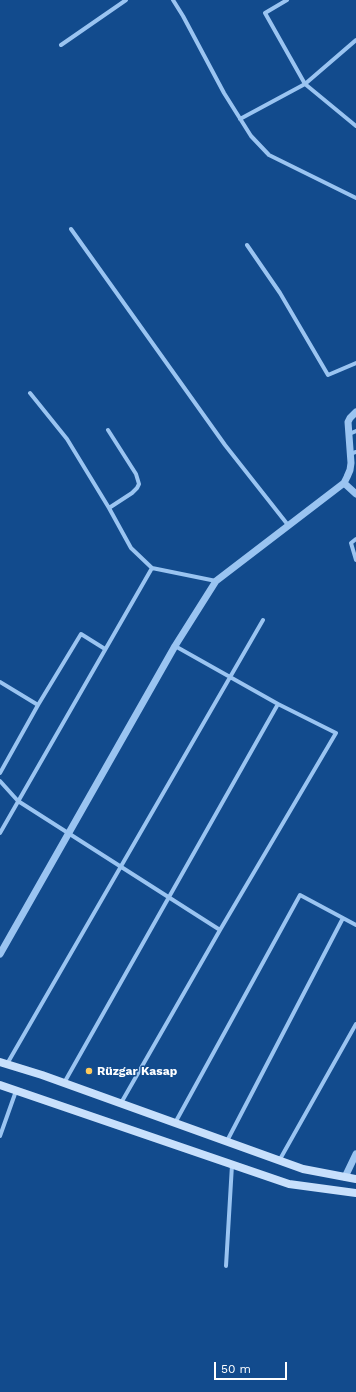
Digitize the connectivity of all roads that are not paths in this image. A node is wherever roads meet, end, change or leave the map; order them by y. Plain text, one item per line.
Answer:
1 (126, 0) edge
2 (173, 0) edge
3 (287, 0) edge
4 (356, 40) edge
5 (61, 45) dead end
6 (305, 84) junction
7 (240, 119) junction
8 (356, 126) edge
9 (356, 198) edge
10 (71, 229) dead end
11 (247, 245) dead end
12 (356, 363) edge
13 (30, 393) dead end
14 (356, 412) edge
15 (108, 430) dead end
16 (356, 431) edge
17 (348, 434) junction
18 (353, 453) edge
19 (344, 483) junction
20 (356, 494) edge
21 (109, 508) junction
22 (288, 525) junction
23 (356, 539) edge
24 (356, 560) edge
25 (152, 568) junction
26 (216, 581) junction
27 (263, 620) dead end
28 (175, 646) junction
29 (105, 649) junction
30 (230, 676) junction
31 (0, 682) edge
32 (278, 704) junction
33 (38, 705) junction
34 (0, 773) edge
35 (0, 782) edge
36 (18, 801) junction
37 (0, 833) edge
38 (69, 833) junction
39 (122, 866) junction
40 (169, 897) junction
41 (343, 918) junction
42 (356, 925) edge
43 (220, 930) junction
44 (0, 954) edge
45 (356, 1024) edge
46 (3, 1063) edge
47 (64, 1083) junction
48 (0, 1085) edge
49 (16, 1091) junction
50 (121, 1104) junction
51 (174, 1123) junction
52 (0, 1136) edge
53 (227, 1142) junction
54 (356, 1154) edge
55 (279, 1161) junction
56 (232, 1164) junction
57 (345, 1177) junction
58 (356, 1179) edge
59 (356, 1193) edge
60 (226, 1266) dead end

1 - 5 street
2 - 7 street
3 - 6 street
4 - 6 street
6 - 7 street
6 - 8 street
7 - 9 street
10 - 22 street
11 - 12 street
13 - 21 street
14 - 17 street
15 - 21 street
16 - 17 street
17 - 18 street
18 - 19 street
19 - 20 street
19 - 22 street
21 - 25 street
22 - 26 street
23 - 24 street
25 - 26 street
25 - 29 street
26 - 28 street
27 - 30 street
28 - 30 street
28 - 38 street
29 - 33 street
29 - 36 street
30 - 32 street
30 - 39 street
31 - 33 street
32 - 40 street
32 - 43 street
33 - 34 street
35 - 36 street
36 - 37 street
36 - 38 street
38 - 39 street
38 - 44 street
39 - 40 street
39 - 46 street
40 - 43 street
40 - 47 street
41 - 42 street
41 - 51 street
41 - 53 street
43 - 50 street
45 - 55 street
46 - 47 main road
47 - 50 main road
48 - 49 main road
49 - 52 street
49 - 56 main road
50 - 51 main road
51 - 53 main road
53 - 55 main road
54 - 57 street
55 - 57 main road
56 - 59 main road
56 - 60 street
57 - 58 main road

